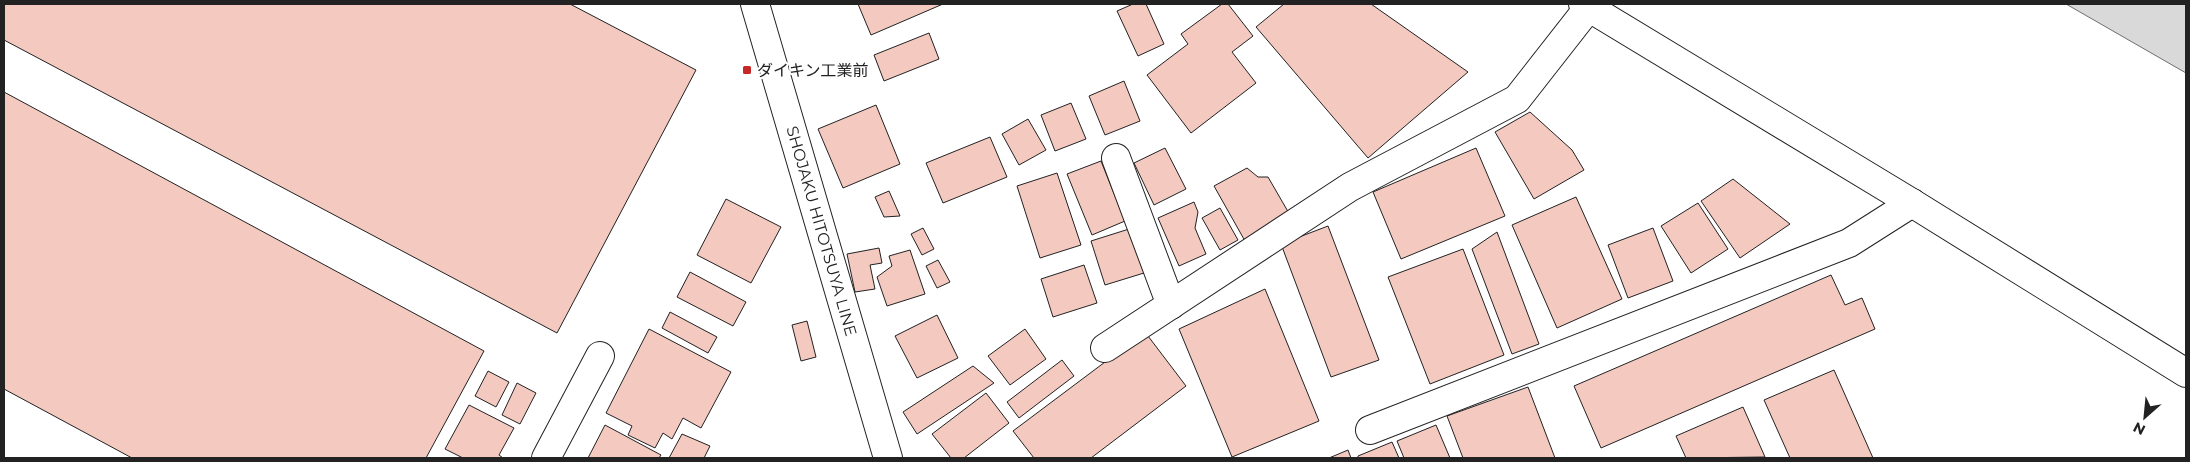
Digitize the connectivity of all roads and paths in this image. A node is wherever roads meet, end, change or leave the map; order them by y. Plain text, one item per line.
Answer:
1 (756, 4) edge
2 (1586, 6) edge
3 (1116, 158) dead end
4 (1912, 203) junction
5 (1170, 305) junction
6 (1104, 348) dead end
7 (600, 356) dead end
8 (2186, 373) edge
9 (1370, 430) dead end
10 (546, 458) edge
11 (888, 458) edge

1 - 11 street, SHOJAKU HITOTSUYA LINE
2 - 4 street
2 - 5 street
3 - 5 street
4 - 8 street
4 - 9 street
5 - 6 street
7 - 10 street

